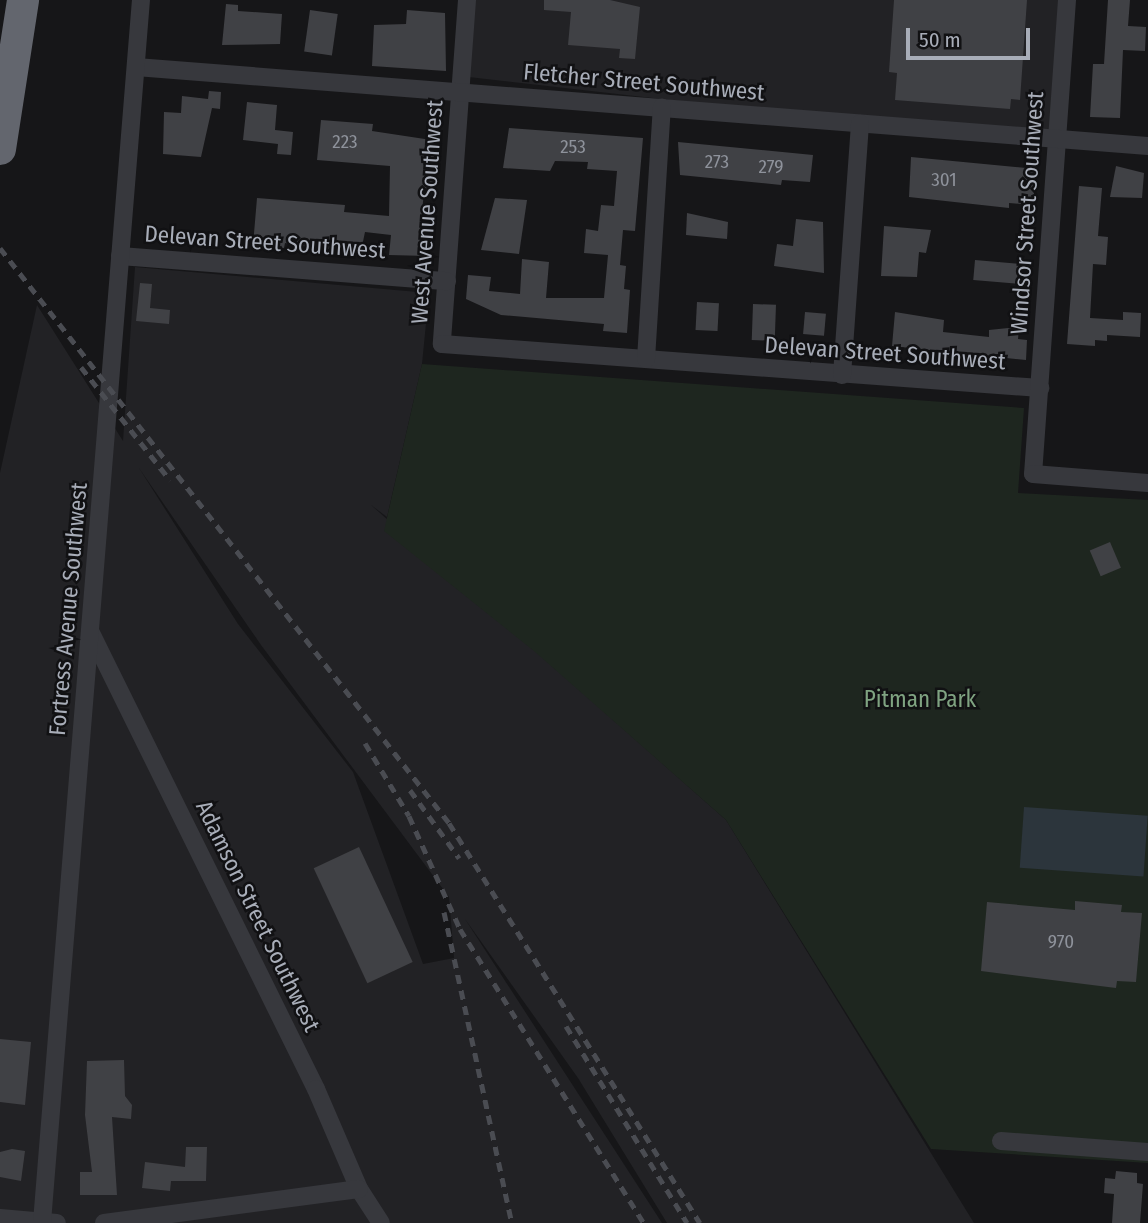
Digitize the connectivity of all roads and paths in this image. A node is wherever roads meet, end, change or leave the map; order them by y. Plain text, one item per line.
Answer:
1 (23, 0) edge
2 (141, 0) edge
3 (467, 0) edge
4 (1067, 0) edge
5 (136, 67) junction
6 (461, 92) junction
7 (662, 108) junction
8 (860, 124) junction
9 (1057, 139) junction
10 (1148, 146) edge
11 (0, 149) edge
12 (120, 256) junction
13 (447, 281) junction
14 (526, 350) joint
15 (646, 359) junction
16 (842, 374) junction
17 (1040, 388) junction
18 (1148, 483) edge
19 (90, 631) junction
20 (1001, 1141) dead end
21 (1148, 1152) edge
22 (359, 1189) junction
23 (0, 1218) edge
24 (50, 1222) edge
25 (104, 1223) edge
26 (381, 1223) edge

1 - 11 highway
2 - 5 street, Fortress Avenue Southwest
3 - 6 street, West Avenue Southwest
4 - 9 street, Windsor Street Southwest
5 - 6 street, Fletcher Street Southwest
5 - 12 street, Fortress Avenue Southwest
6 - 7 street, Fletcher Street Southwest
6 - 13 street, West Avenue Southwest
7 - 8 street, Fletcher Street Southwest
7 - 15 street
8 - 9 street, Fletcher Street Southwest
8 - 16 street
9 - 10 street, Fletcher Street Southwest
9 - 17 street, Windsor Street Southwest
12 - 13 street, Delevan Street Southwest
12 - 19 street, Fortress Avenue Southwest
13 - 14 street, West Avenue Southwest
14 - 15 street, Delevan Street Southwest
15 - 16 street, Delevan Street Southwest
16 - 17 street, Delevan Street Southwest
17 - 18 street
19 - 22 street, Adamson Street Southwest
19 - 24 street, Fortress Avenue Southwest
20 - 21 street
22 - 25 street
22 - 26 street, Adamson Street Southwest
23 - 24 street

